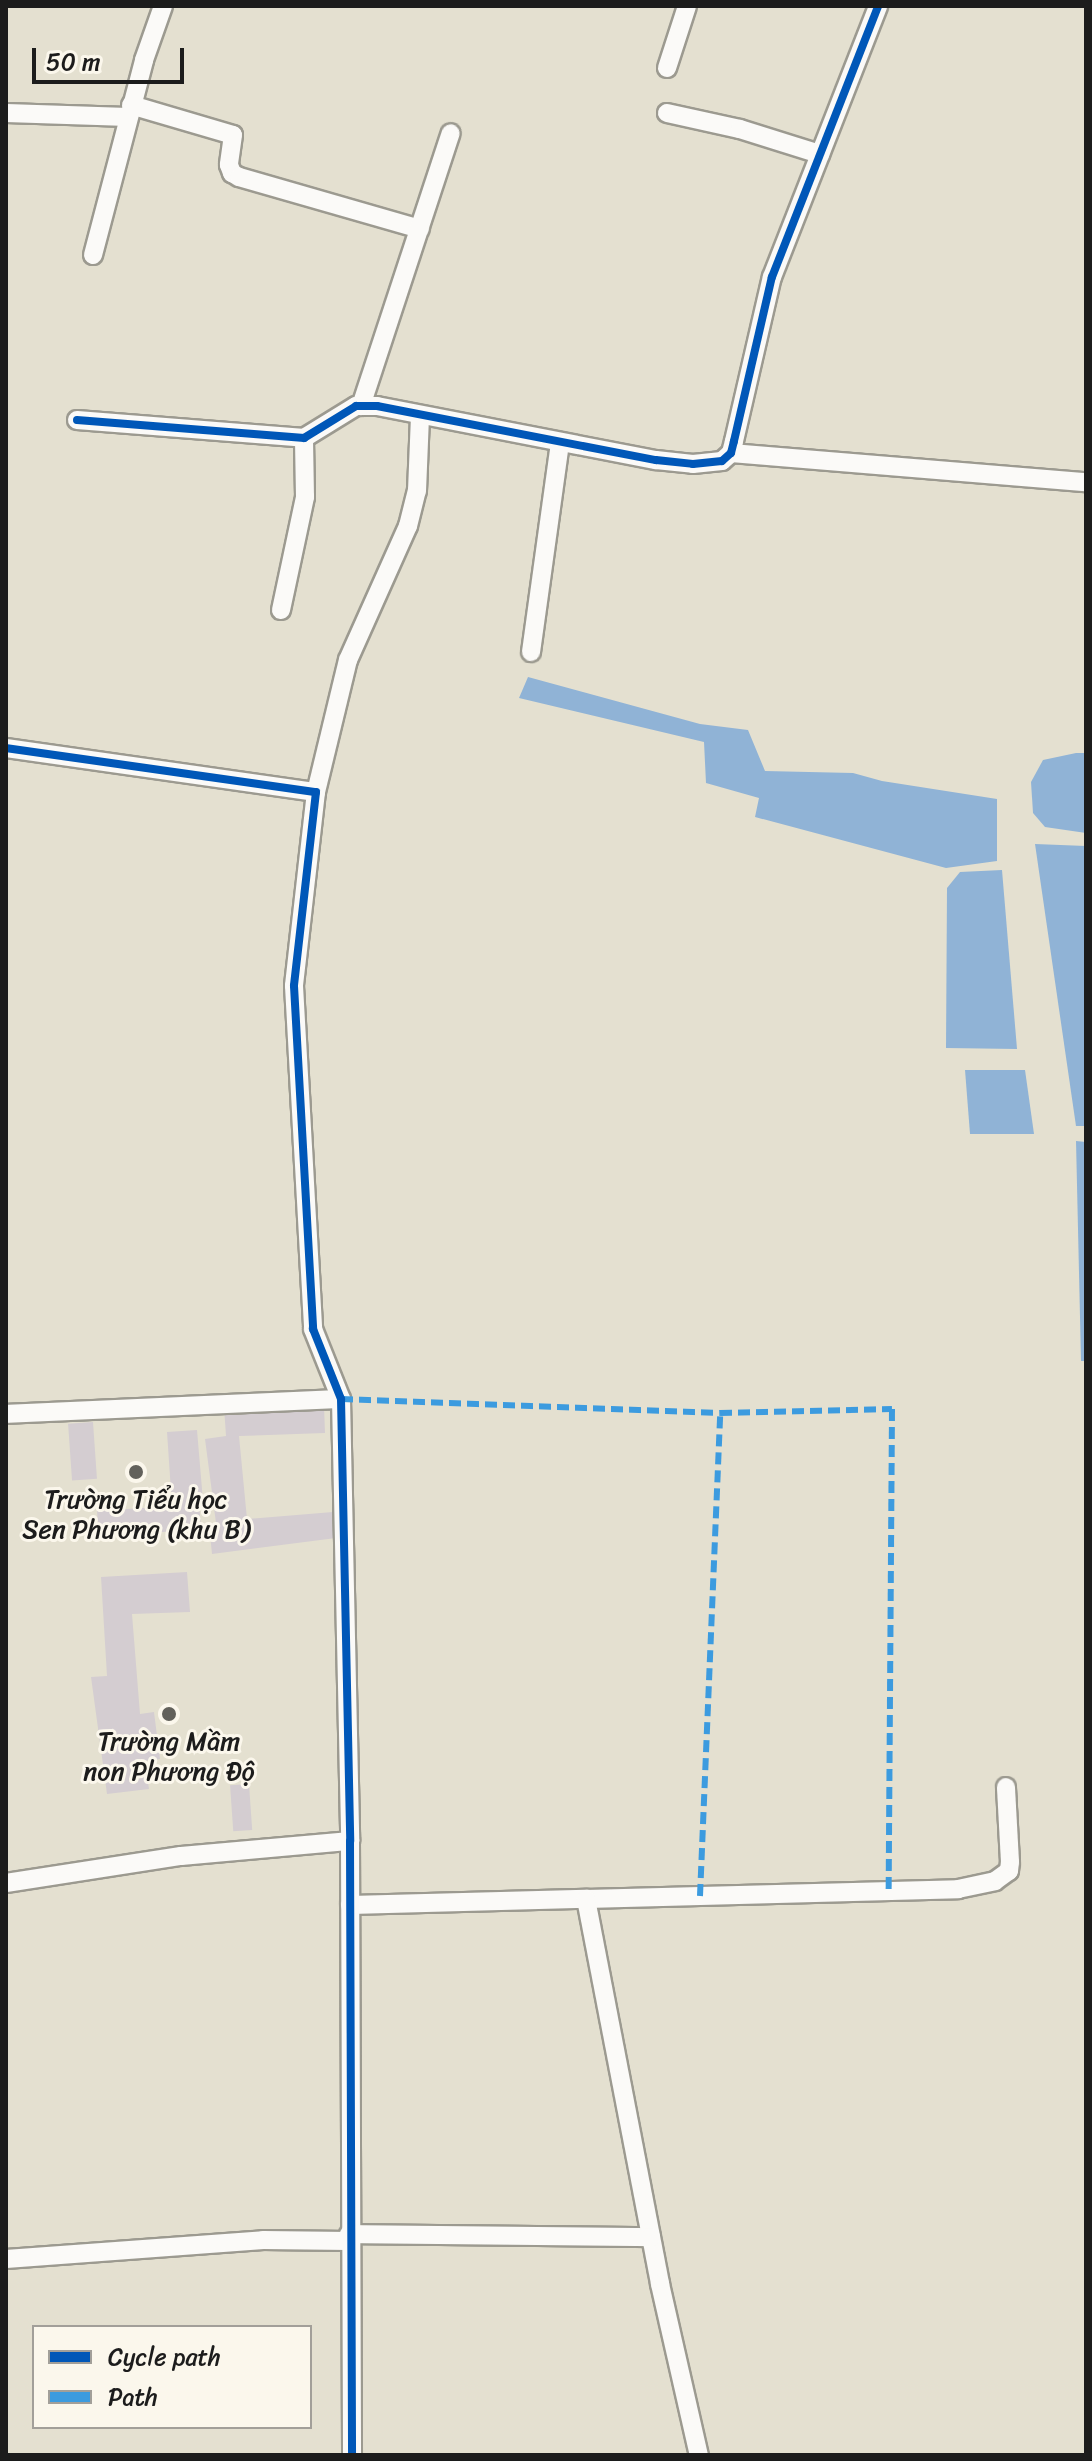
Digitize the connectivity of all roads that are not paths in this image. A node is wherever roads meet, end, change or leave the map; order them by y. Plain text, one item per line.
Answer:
1 (163, 6) edge
2 (687, 6) edge
3 (872, 8) edge
4 (667, 68) dead end
5 (130, 111) junction
6 (6, 113) edge
7 (667, 113) dead end
8 (451, 133) dead end
9 (820, 154) junction
10 (420, 229) junction
11 (93, 255) dead end
12 (361, 406) junction
13 (420, 415) junction
14 (77, 420) dead end
15 (304, 438) junction
16 (560, 443) junction
17 (731, 453) junction
18 (1086, 482) edge
19 (281, 610) dead end
20 (531, 652) dead end
21 (6, 748) edge
22 (316, 792) junction
23 (341, 1399) junction
24 (6, 1414) edge
25 (1006, 1787) dead end
26 (350, 1841) junction
27 (6, 1883) edge
28 (586, 1899) junction
29 (350, 1905) junction
30 (651, 2237) junction
31 (349, 2238) junction
32 (6, 2259) edge
33 (352, 2455) edge
34 (699, 2455) edge

1 - 5 street
2 - 4 street
3 - 9 street
5 - 6 street
5 - 10 street
5 - 11 street
7 - 9 street
8 - 10 street
9 - 17 street
10 - 12 street
12 - 13 street
12 - 15 street
13 - 16 street
13 - 22 street
14 - 15 street
15 - 19 street
16 - 17 street
16 - 20 street
17 - 18 street
21 - 22 street
22 - 23 street
23 - 24 street
23 - 26 street
25 - 28 street
26 - 27 street
26 - 29 street
28 - 29 street
28 - 30 street
29 - 31 street
30 - 31 street
30 - 34 street
31 - 32 street
31 - 33 street

